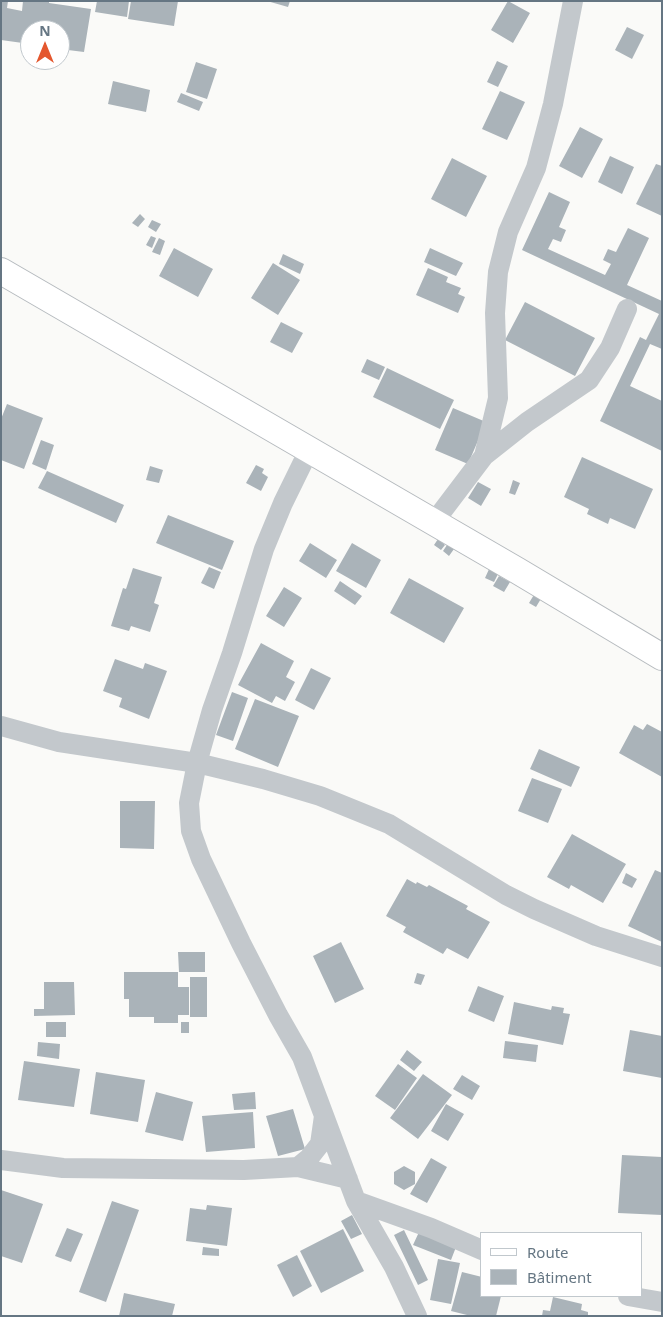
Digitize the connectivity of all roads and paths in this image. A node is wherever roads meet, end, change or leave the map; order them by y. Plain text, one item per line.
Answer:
1 (573, 1) edge
2 (1, 271) edge
3 (627, 309) dead end
4 (309, 450) junction
5 (484, 456) junction
6 (434, 522) junction
7 (662, 657) edge
8 (1, 726) edge
9 (197, 763) junction
10 (662, 957) edge
11 (324, 1113) junction
12 (1, 1160) edge
13 (298, 1167) junction
14 (348, 1179) junction
15 (356, 1201) junction
16 (480, 1249) edge
17 (634, 1297) edge
18 (662, 1302) edge
19 (416, 1316) edge

1 - 5 street
2 - 4 main road
3 - 5 street
4 - 6 main road
4 - 9 street
5 - 6 street
6 - 7 main road
8 - 9 street
9 - 10 street
9 - 11 street
11 - 13 street
11 - 14 street
12 - 13 street
13 - 14 street
14 - 15 street
15 - 16 street
15 - 19 street
17 - 18 street

